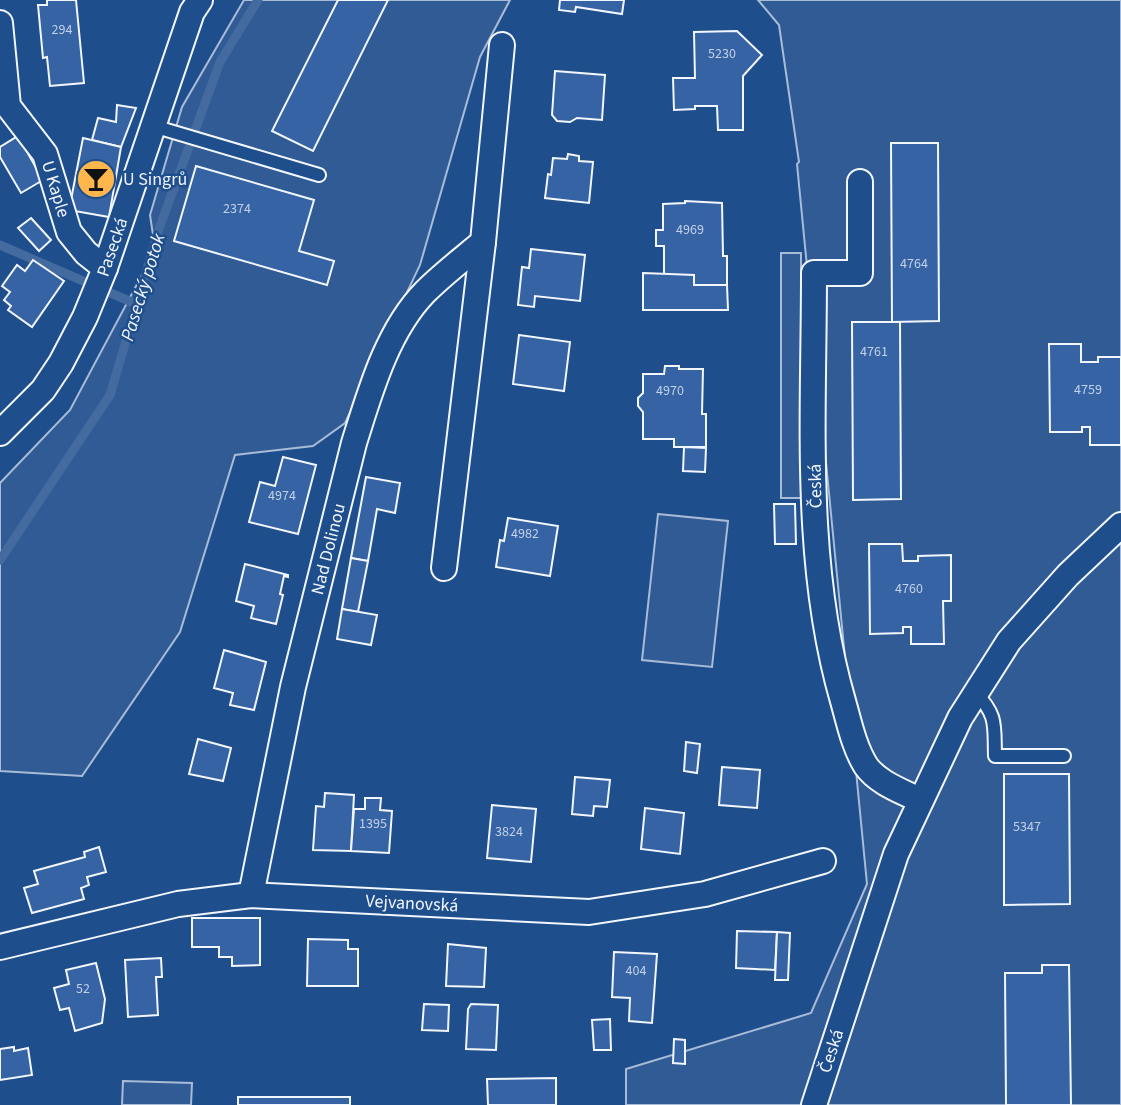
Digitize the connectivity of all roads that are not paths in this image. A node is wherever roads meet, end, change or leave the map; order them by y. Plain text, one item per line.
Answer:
1 (200, 0) edge
2 (0, 23) edge
3 (502, 45) dead end
4 (153, 126) junction
5 (319, 175) dead end
6 (860, 182) dead end
7 (483, 242) junction
8 (105, 268) junction
9 (0, 433) edge
10 (1121, 525) edge
11 (444, 568) dead end
12 (975, 691) junction
13 (1065, 756) dead end
14 (919, 800) junction
15 (823, 861) dead end
16 (251, 895) junction
17 (0, 947) edge
18 (814, 1105) edge

1 - 4 street, Pasecká
2 - 8 street, U Kaple
3 - 7 street
4 - 5 lane
4 - 8 street, Pasecká
6 - 14 street, Česká
7 - 11 street
7 - 16 street, Nad Dolinou
8 - 9 street, Pasecká
10 - 12 street, Česká
12 - 13 lane
12 - 14 street, Česká
14 - 18 street, Česká
15 - 16 street, Vejvanovská
16 - 17 street, Vejvanovská

